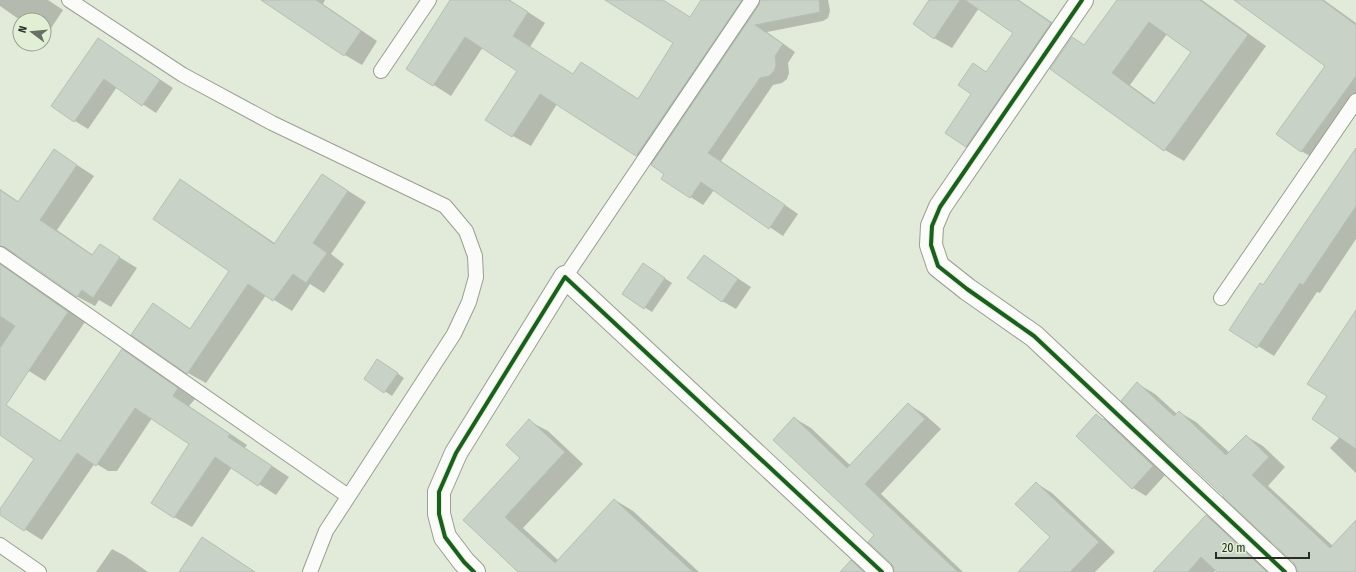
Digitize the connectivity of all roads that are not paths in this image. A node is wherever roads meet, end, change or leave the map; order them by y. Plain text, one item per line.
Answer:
1 (68, 0) edge
2 (429, 0) edge
3 (752, 0) edge
4 (1082, 0) edge
5 (381, 71) dead end
6 (1356, 101) edge
7 (0, 254) edge
8 (565, 277) junction
9 (1221, 298) dead end
10 (348, 496) junction
11 (0, 545) edge
12 (39, 572) edge
13 (310, 572) edge
14 (474, 572) edge
15 (882, 572) edge
16 (1285, 572) edge

1 - 10 lane
2 - 5 lane
3 - 8 lane
4 - 16 street
6 - 9 lane
7 - 10 lane
8 - 14 street
8 - 15 street
10 - 13 lane
11 - 12 lane

